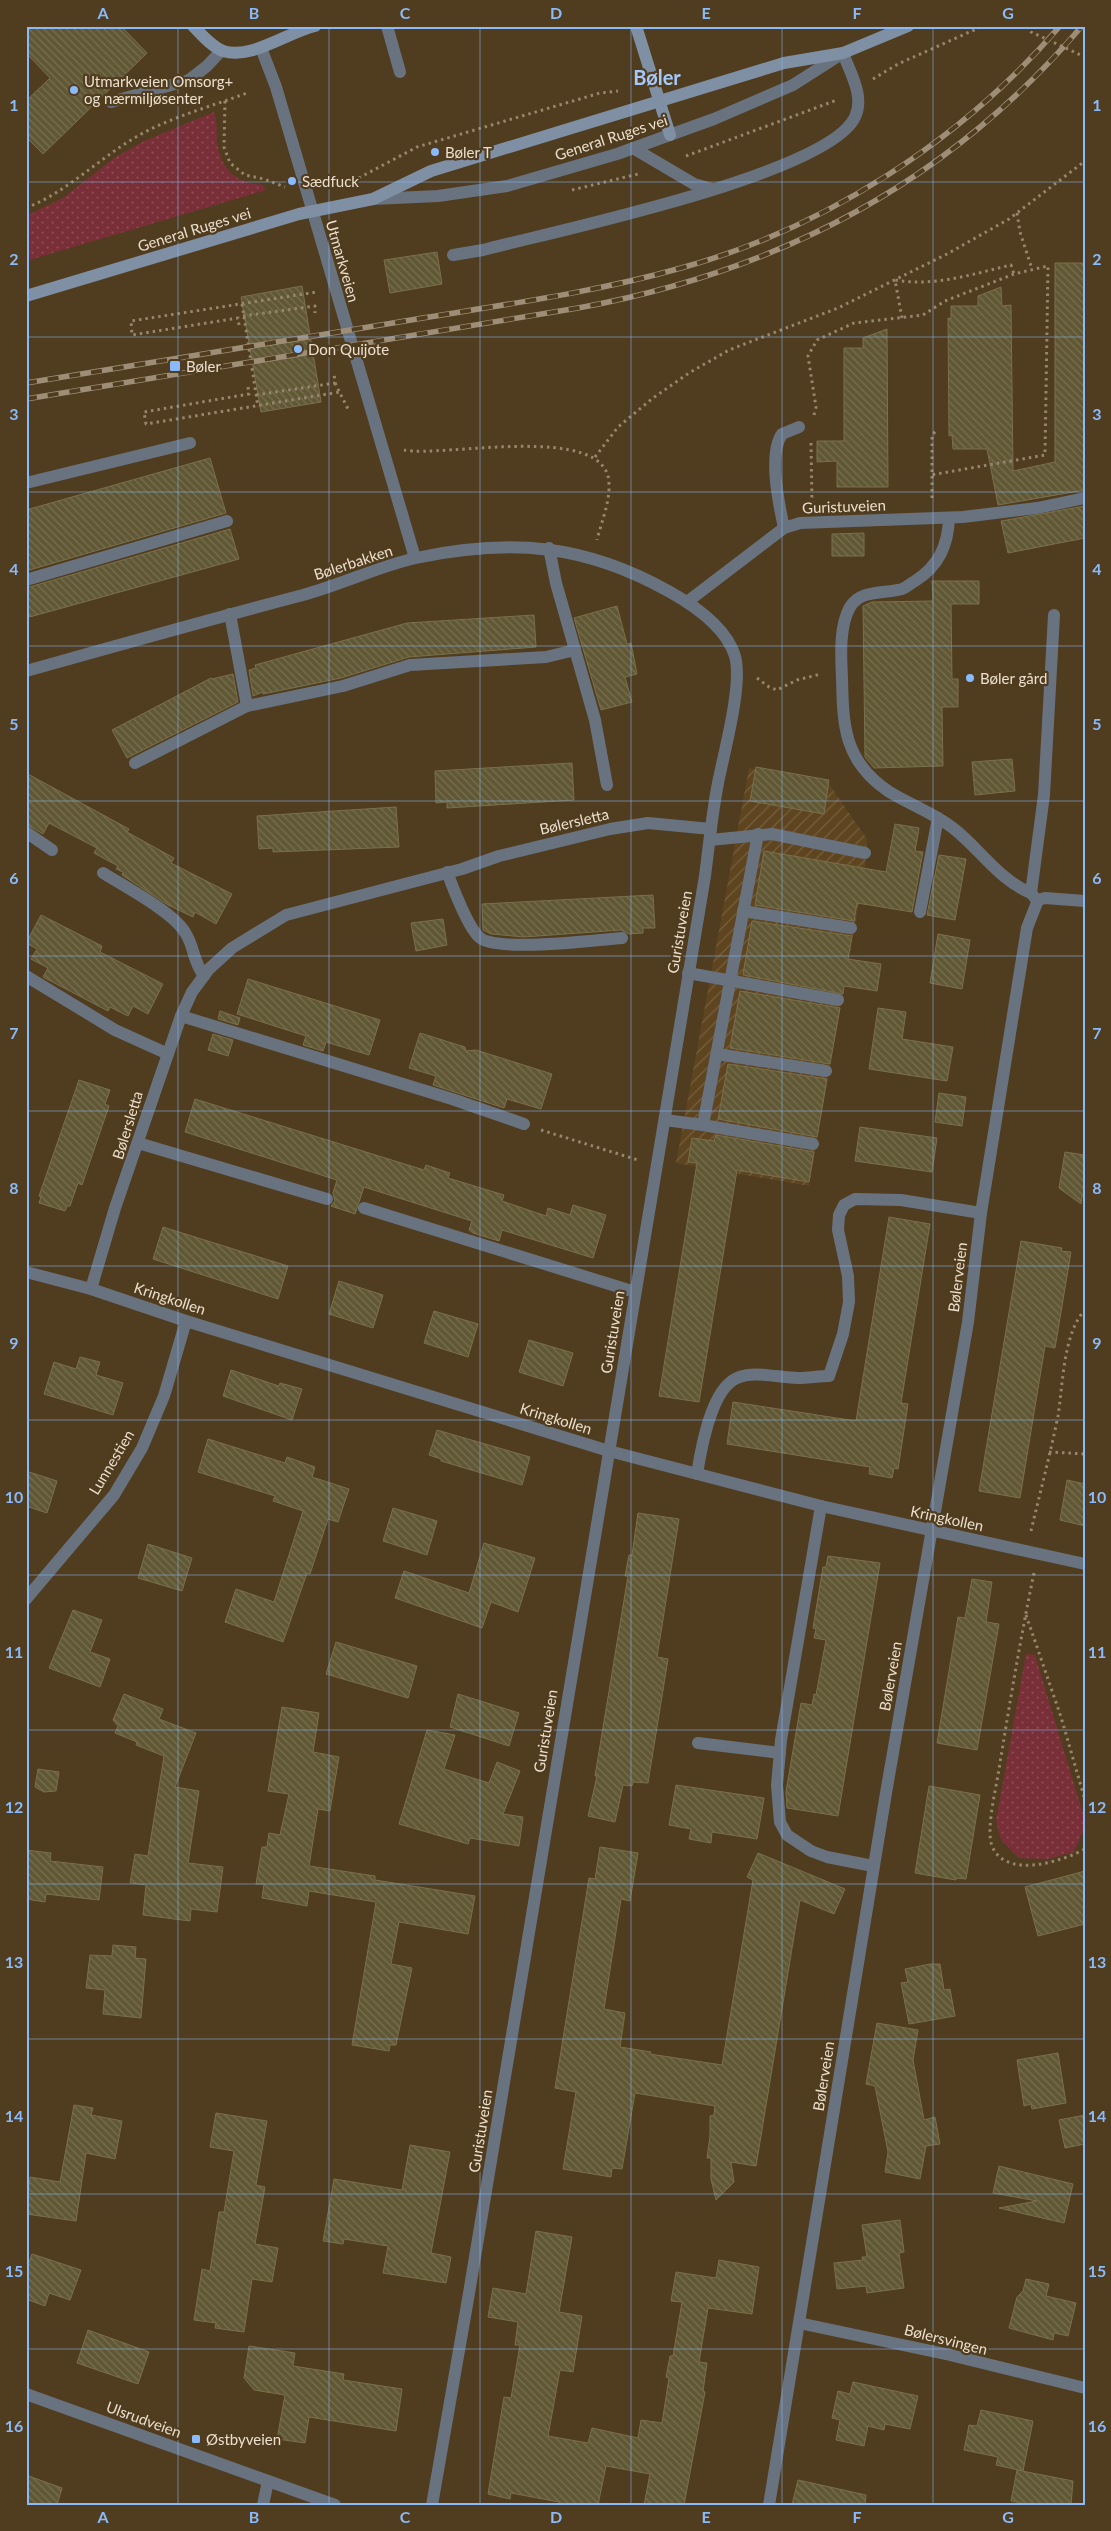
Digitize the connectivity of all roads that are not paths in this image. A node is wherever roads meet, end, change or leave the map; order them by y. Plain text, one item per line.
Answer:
1 (193, 26) edge
2 (315, 26) edge
3 (387, 26) edge
4 (636, 26) edge
5 (908, 26) edge
6 (261, 48) junction
7 (221, 50) junction
8 (843, 52) junction
9 (400, 72) dead end
10 (111, 102) dead end
11 (659, 102) junction
12 (670, 135) junction
13 (633, 148) junction
14 (712, 189) junction
15 (373, 199) junction
16 (453, 255) dead end
17 (26, 296) edge
18 (799, 427) dead end
19 (190, 443) dead end
20 (26, 483) edge
21 (1085, 498) edge
22 (950, 518) junction
23 (228, 521) dead end
24 (784, 528) junction
25 (550, 548) junction
26 (415, 558) junction
27 (26, 580) edge
28 (687, 602) junction
29 (230, 614) junction
30 (1054, 615) dead end
31 (575, 650) junction
32 (26, 671) edge
33 (247, 706) junction
34 (135, 763) dead end
35 (607, 785) dead end
36 (938, 818) junction
37 (26, 832) edge
38 (711, 834) junction
39 (758, 834) junction
40 (52, 850) dead end
41 (865, 853) dead end
42 (447, 872) junction
43 (103, 873) dead end
44 (1035, 897) junction
45 (1085, 901) edge
46 (743, 911) junction
47 (920, 912) dead end
48 (851, 928) dead end
49 (622, 938) dead end
50 (688, 973) junction
51 (26, 976) edge
52 (204, 976) junction
53 (731, 981) junction
54 (838, 1000) dead end
55 (181, 1016) junction
56 (168, 1054) junction
57 (717, 1054) junction
58 (826, 1071) dead end
59 (664, 1120) junction
60 (524, 1124) road end
61 (703, 1125) junction
62 (138, 1143) junction
63 (813, 1144) dead end
64 (327, 1199) dead end
65 (364, 1208) dead end
66 (982, 1213) junction
67 (26, 1272) edge
68 (91, 1289) junction
69 (635, 1292) junction
70 (186, 1321) junction
71 (609, 1451) junction
72 (697, 1474) junction
73 (821, 1506) junction
74 (930, 1532) junction
75 (1085, 1564) edge
76 (26, 1599) edge
77 (698, 1743) dead end
78 (780, 1753) junction
79 (873, 1866) junction
80 (799, 2323) junction
81 (1085, 2388) edge
82 (26, 2394) edge
83 (268, 2481) junction
84 (264, 2505) edge
85 (335, 2505) edge
86 (432, 2505) edge
87 (769, 2505) edge

1 - 7 main road
2 - 6 main road
3 - 9 street
4 - 11 main road
5 - 8 main road, General Ruges vei
6 - 7 main road
6 - 26 street, Utmarkveien
7 - 10 street
8 - 11 main road, General Ruges vei
8 - 12 street, General Ruges vei
8 - 14 street
11 - 12 main road
11 - 15 main road, General Ruges vei
12 - 13 street, General Ruges vei
13 - 14 street
13 - 15 street, General Ruges vei
14 - 16 street
15 - 17 main road, General Ruges vei
18 - 24 street
19 - 20 street
21 - 22 street, Guristuveien
22 - 24 street, Guristuveien
22 - 36 street
23 - 27 street
24 - 28 street, Guristuveien
25 - 26 street, Bølerbakken
25 - 28 street, Bølerbakken
25 - 31 street
26 - 29 street, Bølerbakken
28 - 38 street, Guristuveien
29 - 32 street, Bølerbakken
29 - 33 street
30 - 44 street, Bølerveien
31 - 33 street
31 - 35 street
33 - 34 street
36 - 44 street
36 - 47 street
37 - 40 street
38 - 39 street, Bølersletta
38 - 42 street, Bølersletta
38 - 50 street, Guristuveien
39 - 41 street, Bølersletta
39 - 46 street
42 - 49 street
42 - 52 street, Bølersletta
43 - 52 street
44 - 45 street
44 - 66 street, Bølerveien
46 - 48 street
46 - 53 street
50 - 53 street
50 - 59 street, Guristuveien
51 - 56 street
52 - 55 street, Bølersletta
53 - 54 street
53 - 57 street
55 - 56 street, Bølersletta
55 - 60 street
56 - 62 street, Bølersletta
57 - 58 street
57 - 61 street
59 - 61 street
59 - 69 street, Guristuveien
61 - 63 street
62 - 64 street
62 - 68 street, Bølersletta
65 - 69 street
66 - 72 street
66 - 74 street, Bølerveien
67 - 68 street, Kringkollen
68 - 70 street, Kringkollen
69 - 71 street, Guristuveien
70 - 71 street, Kringkollen
70 - 76 street, Lunnestien
71 - 72 street, Kringkollen
71 - 86 street, Guristuveien
72 - 73 street, Kringkollen
73 - 74 street, Kringkollen
73 - 78 street
74 - 75 street, Kringkollen
74 - 79 street, Bølerveien
77 - 78 street
78 - 79 street
79 - 80 street, Bølerveien
80 - 81 street, Bølersvingen
80 - 87 street, Bølerveien
82 - 83 street, Ulsrudveien
83 - 84 street
83 - 85 street, Ulsrudveien

